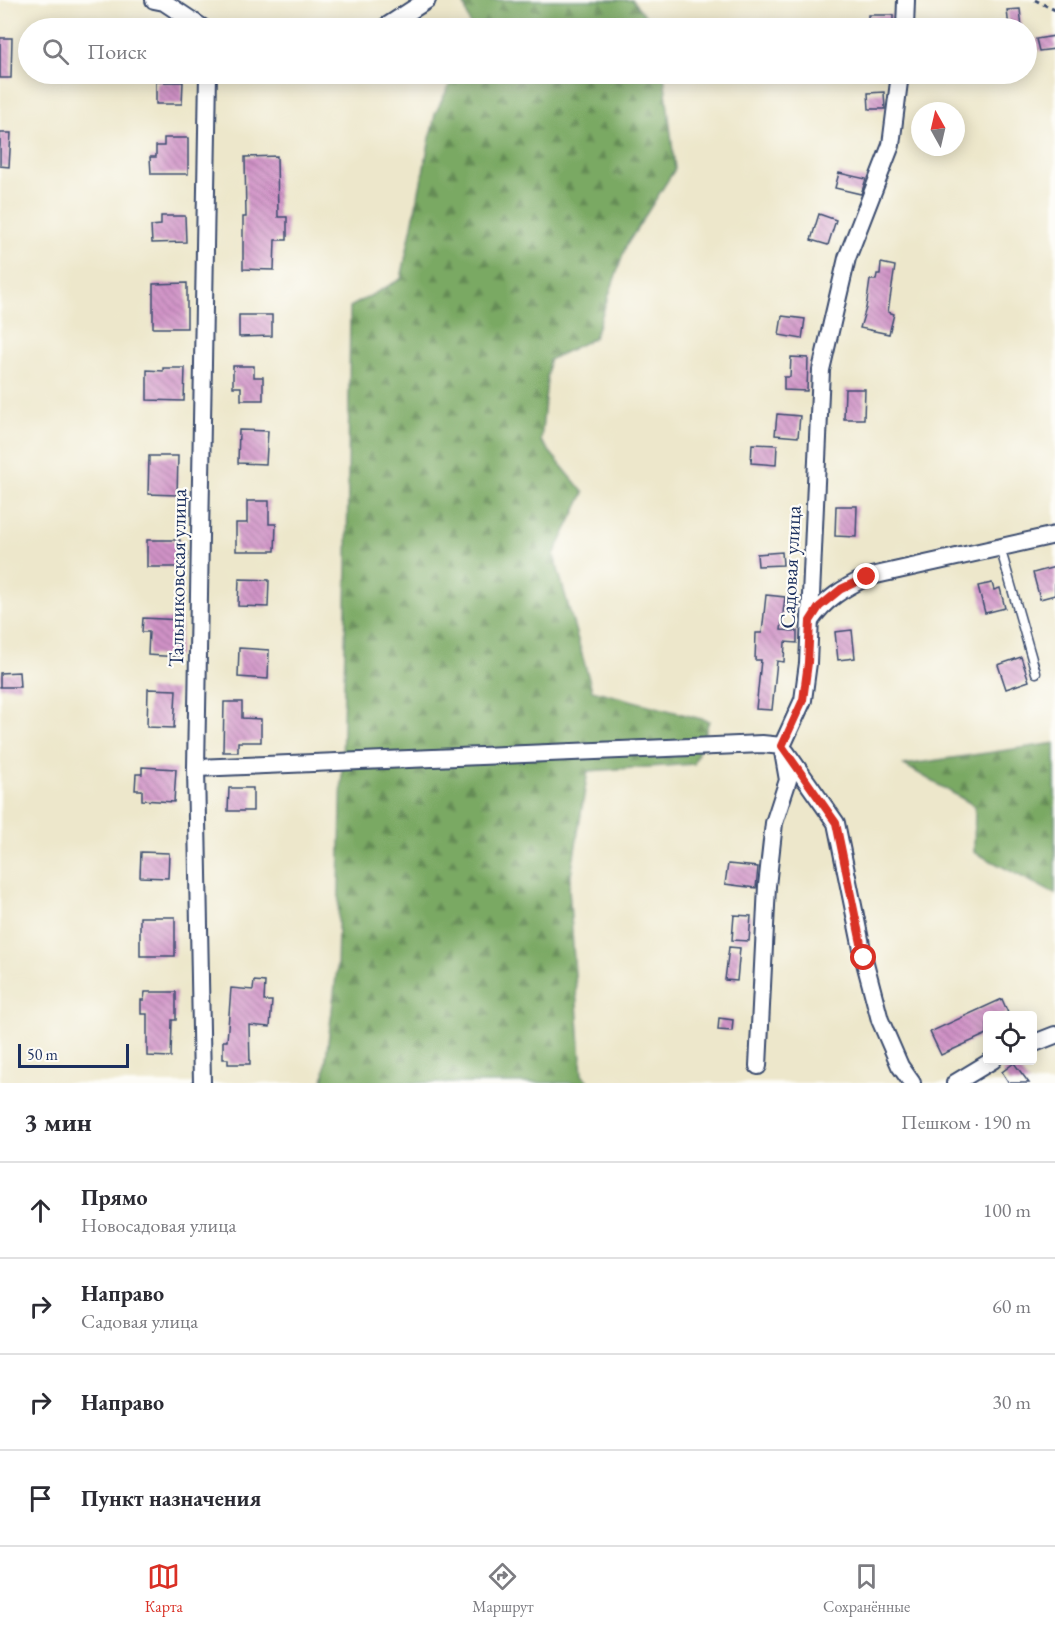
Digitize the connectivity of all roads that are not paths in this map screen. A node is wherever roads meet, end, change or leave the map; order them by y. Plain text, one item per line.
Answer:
1 (154, 0) edge
2 (427, 0) edge
3 (906, 0) edge
4 (188, 18) edge
5 (399, 18) edge
6 (905, 18) edge
7 (208, 84) edge
8 (899, 84) edge
9 (1055, 535) edge
10 (1000, 547) junction
11 (810, 621) junction
12 (1036, 673) dead end
13 (782, 746) junction
14 (196, 768) junction
15 (1055, 1035) edge
16 (1037, 1042) edge
17 (985, 1065) edge
18 (758, 1066) dead end
19 (202, 1083) edge
20 (912, 1083) edge
21 (955, 1083) edge

1 - 4 street
2 - 5 street
3 - 6 street
7 - 14 street, Тальниковская улица
8 - 11 street, Садовая улица
9 - 10 street
10 - 11 street
10 - 12 lane
11 - 13 street, Садовая улица
13 - 14 street
13 - 18 street
13 - 20 street
14 - 19 street, Тальниковская улица
15 - 16 street
17 - 21 street

